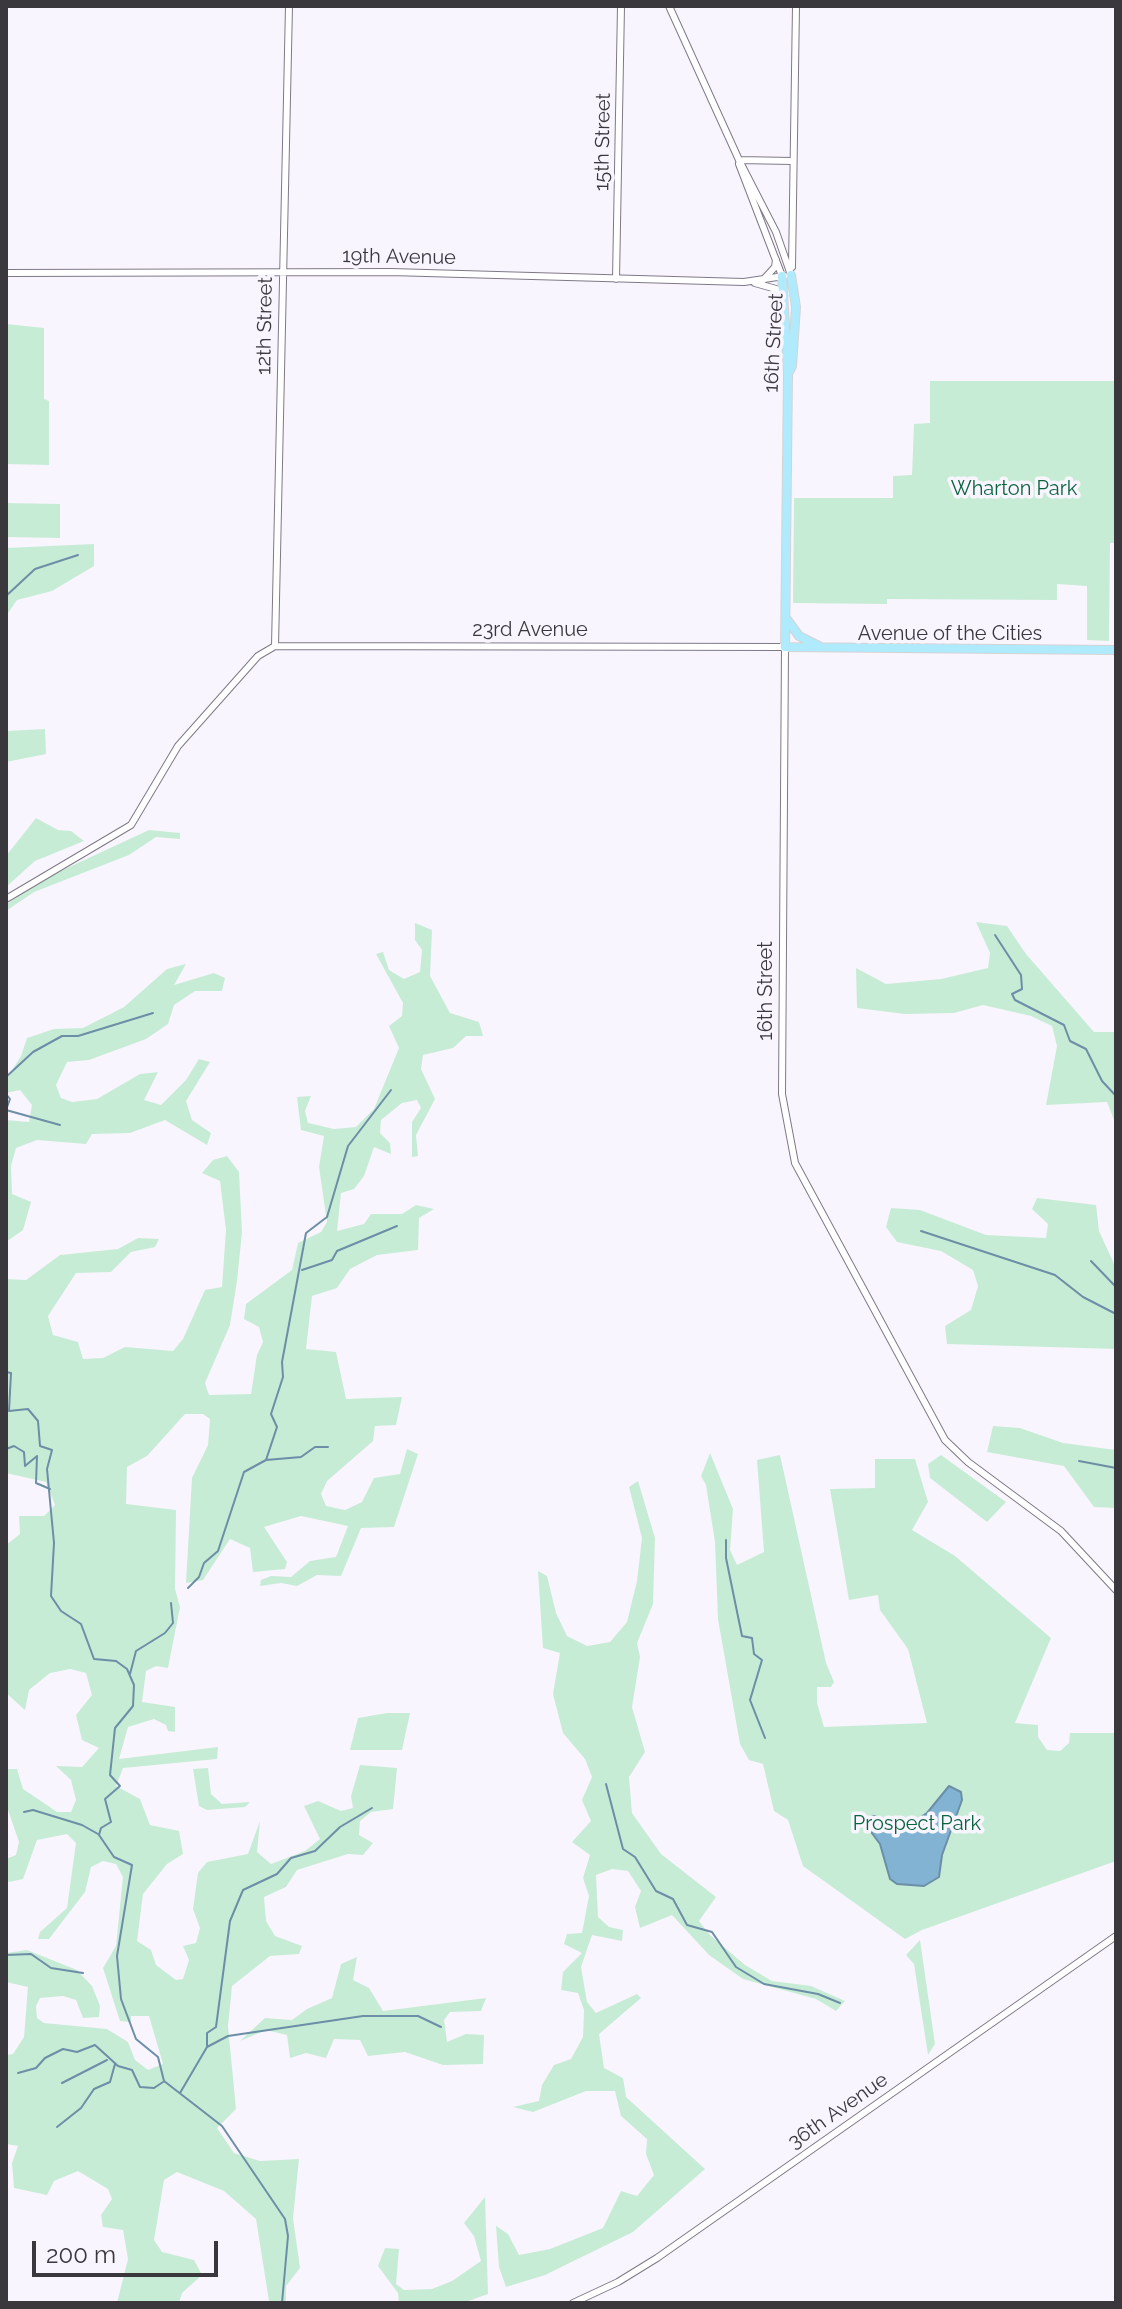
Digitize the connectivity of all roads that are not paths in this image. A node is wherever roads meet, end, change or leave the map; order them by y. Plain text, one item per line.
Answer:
1 (289, 6) edge
2 (621, 6) edge
3 (669, 6) edge
4 (796, 6) edge
5 (739, 160) junction
6 (792, 161) junction
7 (776, 252) junction
8 (282, 272) junction
9 (6, 273) edge
10 (787, 276) junction
11 (616, 279) junction
12 (763, 280) junction
13 (752, 282) junction
14 (785, 296) junction
15 (788, 374) junction
16 (785, 617) junction
17 (275, 646) junction
18 (785, 647) junction
19 (825, 649) junction
20 (1116, 650) edge
21 (6, 899) edge
22 (1116, 1590) edge
23 (1116, 1936) edge
24 (573, 2303) edge

1 - 8 street, 12th Street
2 - 11 street, 15th Street
3 - 5 street
4 - 6 street
5 - 6 street
5 - 7 street
5 - 10 street
6 - 10 street
7 - 10 street
7 - 12 street
8 - 9 street, 19th Avenue
8 - 11 street, 19th Avenue
8 - 17 street, 12th Street
10 - 12 street, 19th Avenue
10 - 14 main road
10 - 15 main road, 16th Street
11 - 13 street, 19th Avenue
12 - 13 street, 19th Avenue
13 - 14 street
14 - 15 main road
15 - 16 main road, 16th Street
16 - 18 main road, 16th Street
16 - 19 main road
17 - 18 street, 23rd Avenue
17 - 21 street
18 - 19 main road, Avenue of the Cities
18 - 22 street, 16th Street
19 - 20 main road, Avenue of the Cities
23 - 24 street, 36th Avenue

